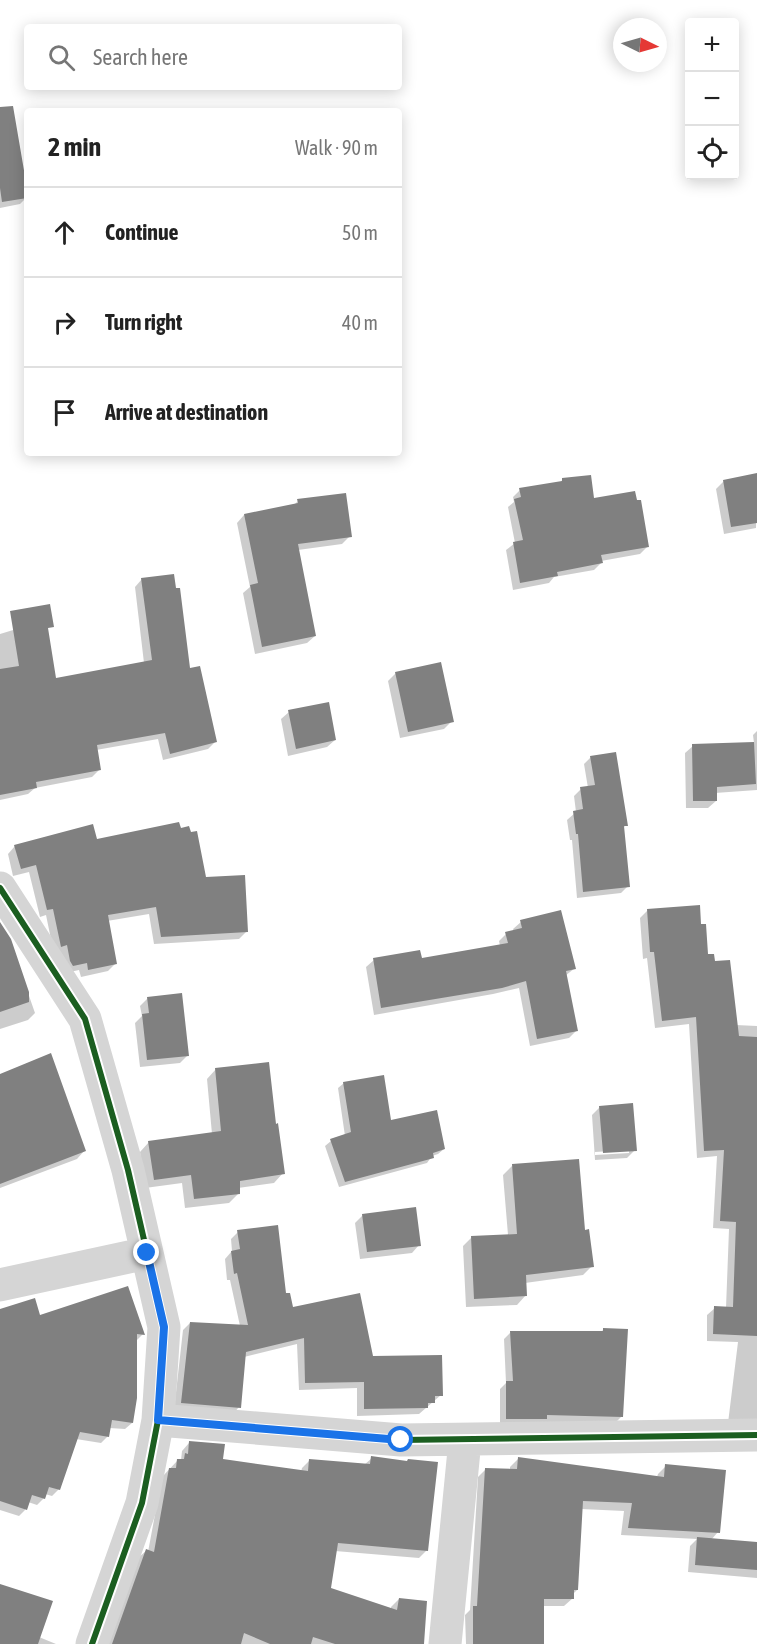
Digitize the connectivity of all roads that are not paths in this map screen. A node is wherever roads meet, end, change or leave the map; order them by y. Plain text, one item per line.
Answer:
1 (0, 888) edge
2 (147, 1253) junction
3 (0, 1285) edge
4 (158, 1420) junction
5 (757, 1435) edge
6 (465, 1440) junction
7 (92, 1644) edge
8 (445, 1644) edge

1 - 2 street
2 - 3 street
2 - 4 street
4 - 6 street
4 - 7 street
5 - 6 street
6 - 8 street

